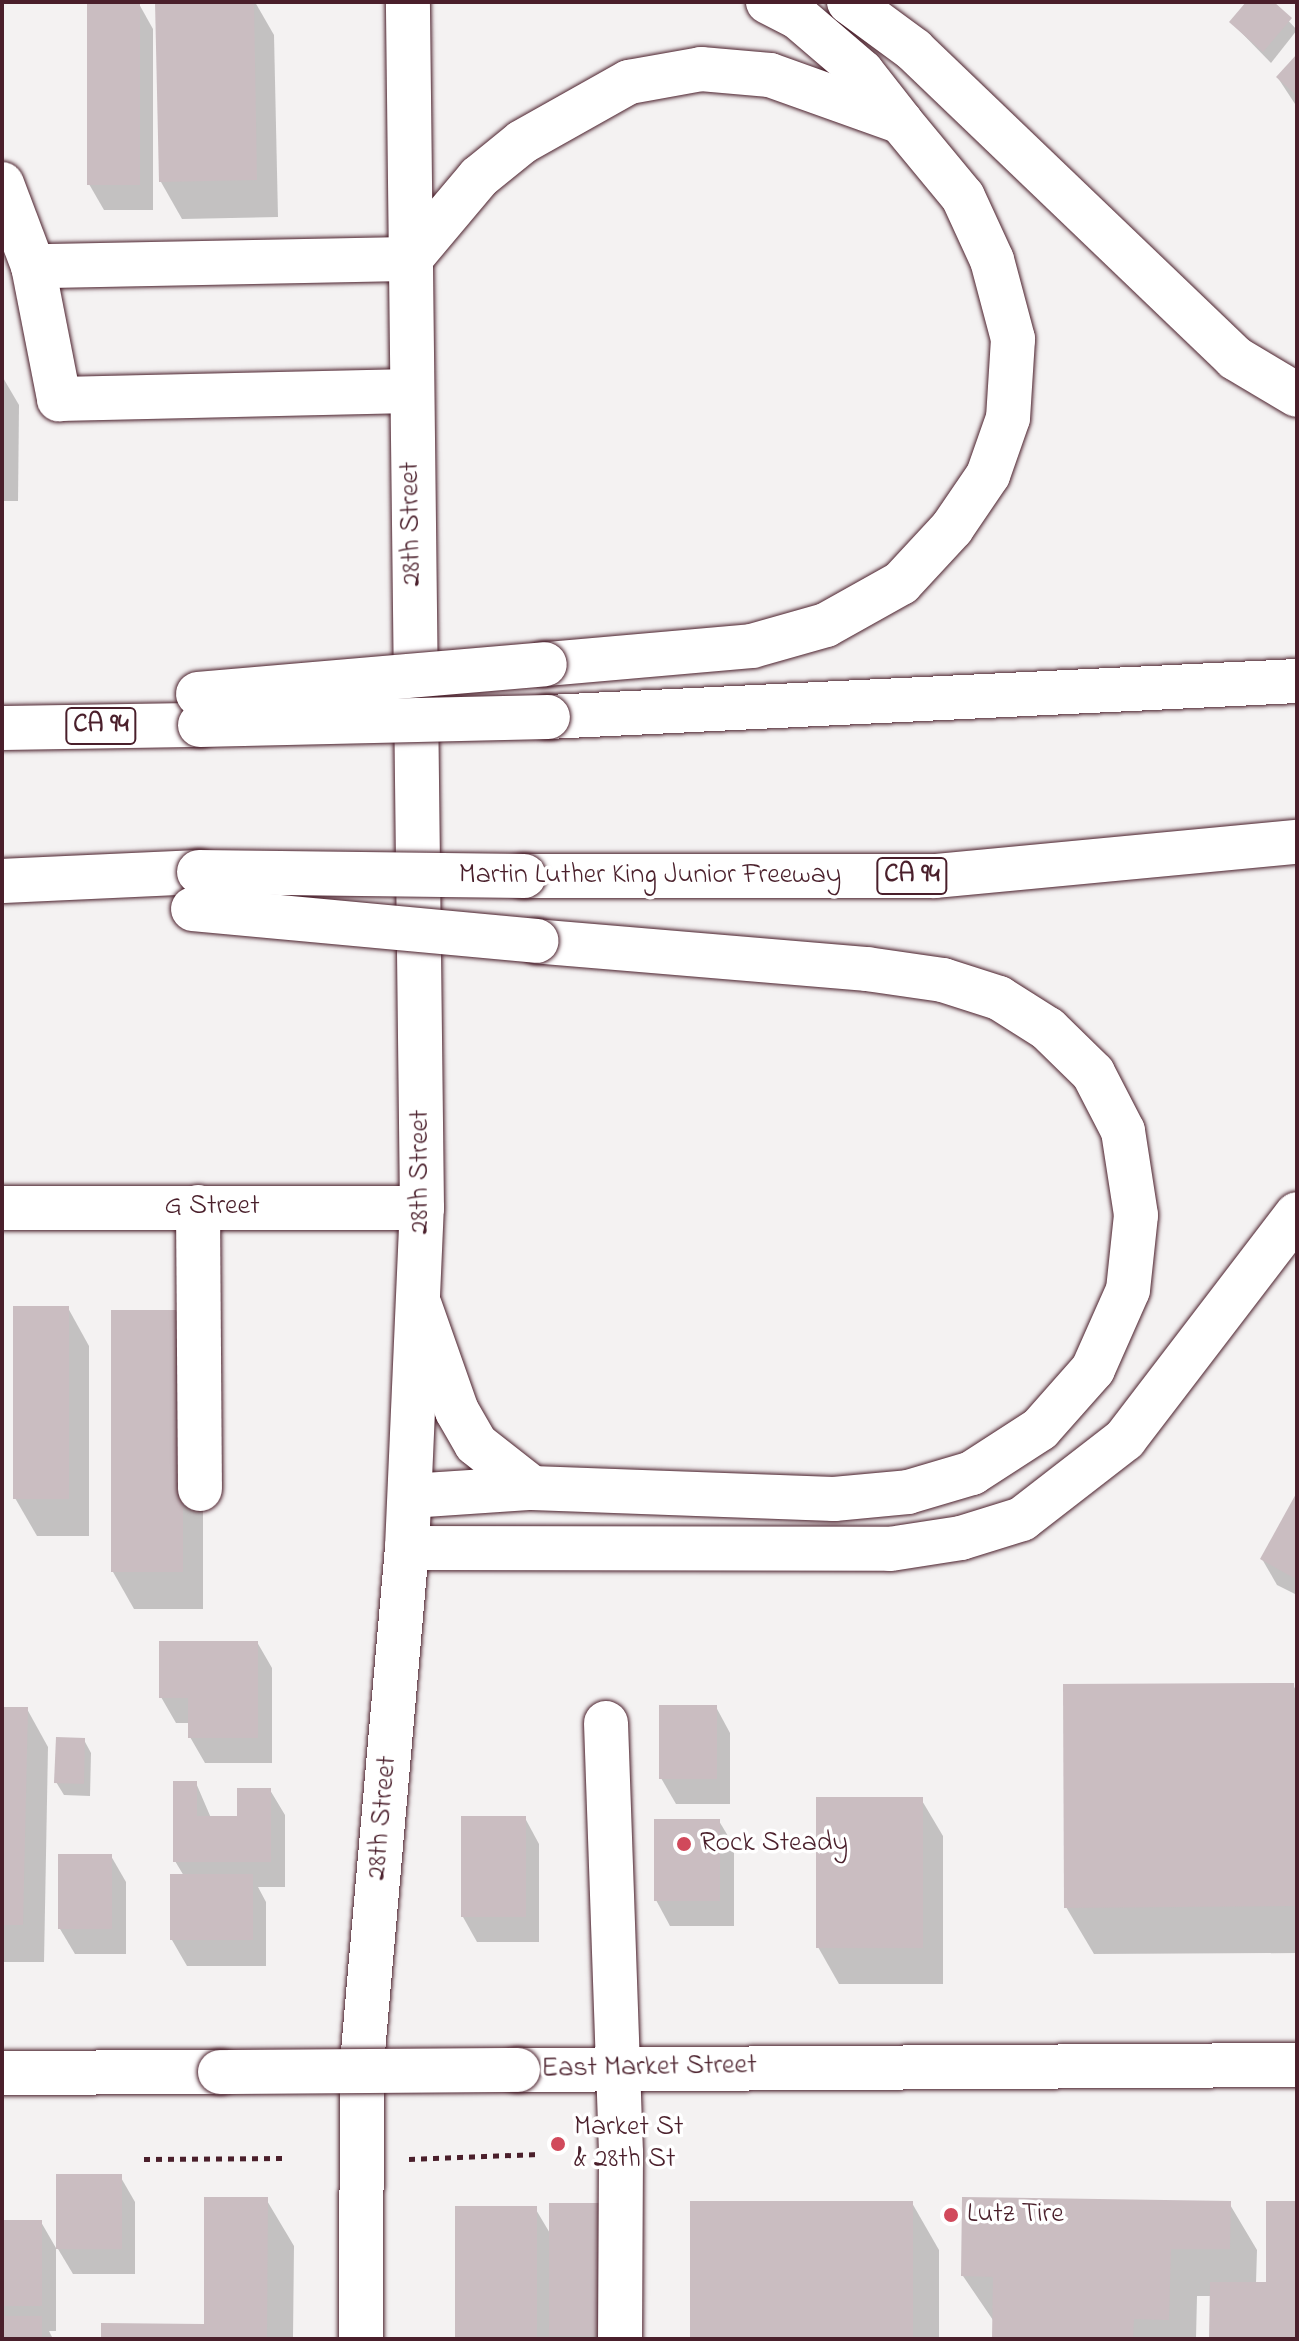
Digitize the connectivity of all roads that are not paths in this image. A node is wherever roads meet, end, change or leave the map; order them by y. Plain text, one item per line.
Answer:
1 (408, 2) edge
2 (768, 2) edge
3 (849, 2) edge
4 (901, 122) junction
5 (2, 184) edge
6 (410, 259) junction
7 (33, 266) junction
8 (411, 391) junction
9 (1297, 395) edge
10 (1297, 681) edge
11 (199, 709) junction
12 (2, 714) edge
13 (2, 728) edge
14 (1297, 842) edge
15 (2, 881) edge
16 (196, 890) junction
17 (198, 1207) junction
18 (2, 1208) edge
19 (422, 1208) junction
20 (1297, 1214) edge
21 (420, 1306) junction
22 (532, 1488) junction
23 (200, 1489) dead end
24 (410, 1496) junction
25 (407, 1548) junction
26 (606, 1723) dead end
27 (1297, 2065) edge
28 (619, 2068) junction
29 (2, 2073) edge
30 (361, 2339) edge
31 (620, 2339) edge

1 - 6 main road, 28th Street
2 - 4 main road
3 - 9 main road
4 - 6 main road
4 - 11 main road, bridge
5 - 7 main road
6 - 7 main road
6 - 8 main road, 28th Street
7 - 8 main road
8 - 19 main road, 28th Street
10 - 11 main road, CA 94, bridge
11 - 12 main road
11 - 13 main road, CA 94
14 - 16 main road, Martin Luther King Junior Freeway / CA 94, bridge
15 - 16 main road, Martin Luther King Junior Freeway / CA 94
16 - 22 main road, bridge
17 - 18 main road, G Street
17 - 19 main road, G Street
17 - 23 main road
19 - 21 main road, 28th Street
20 - 25 main road
21 - 22 main road
21 - 24 main road, 28th Street
22 - 24 main road
24 - 25 main road, 28th Street
25 - 30 main road, 28th Street
26 - 28 main road
27 - 28 main road, East Market Street
28 - 29 main road, East Market Street, bridge
28 - 31 main road

